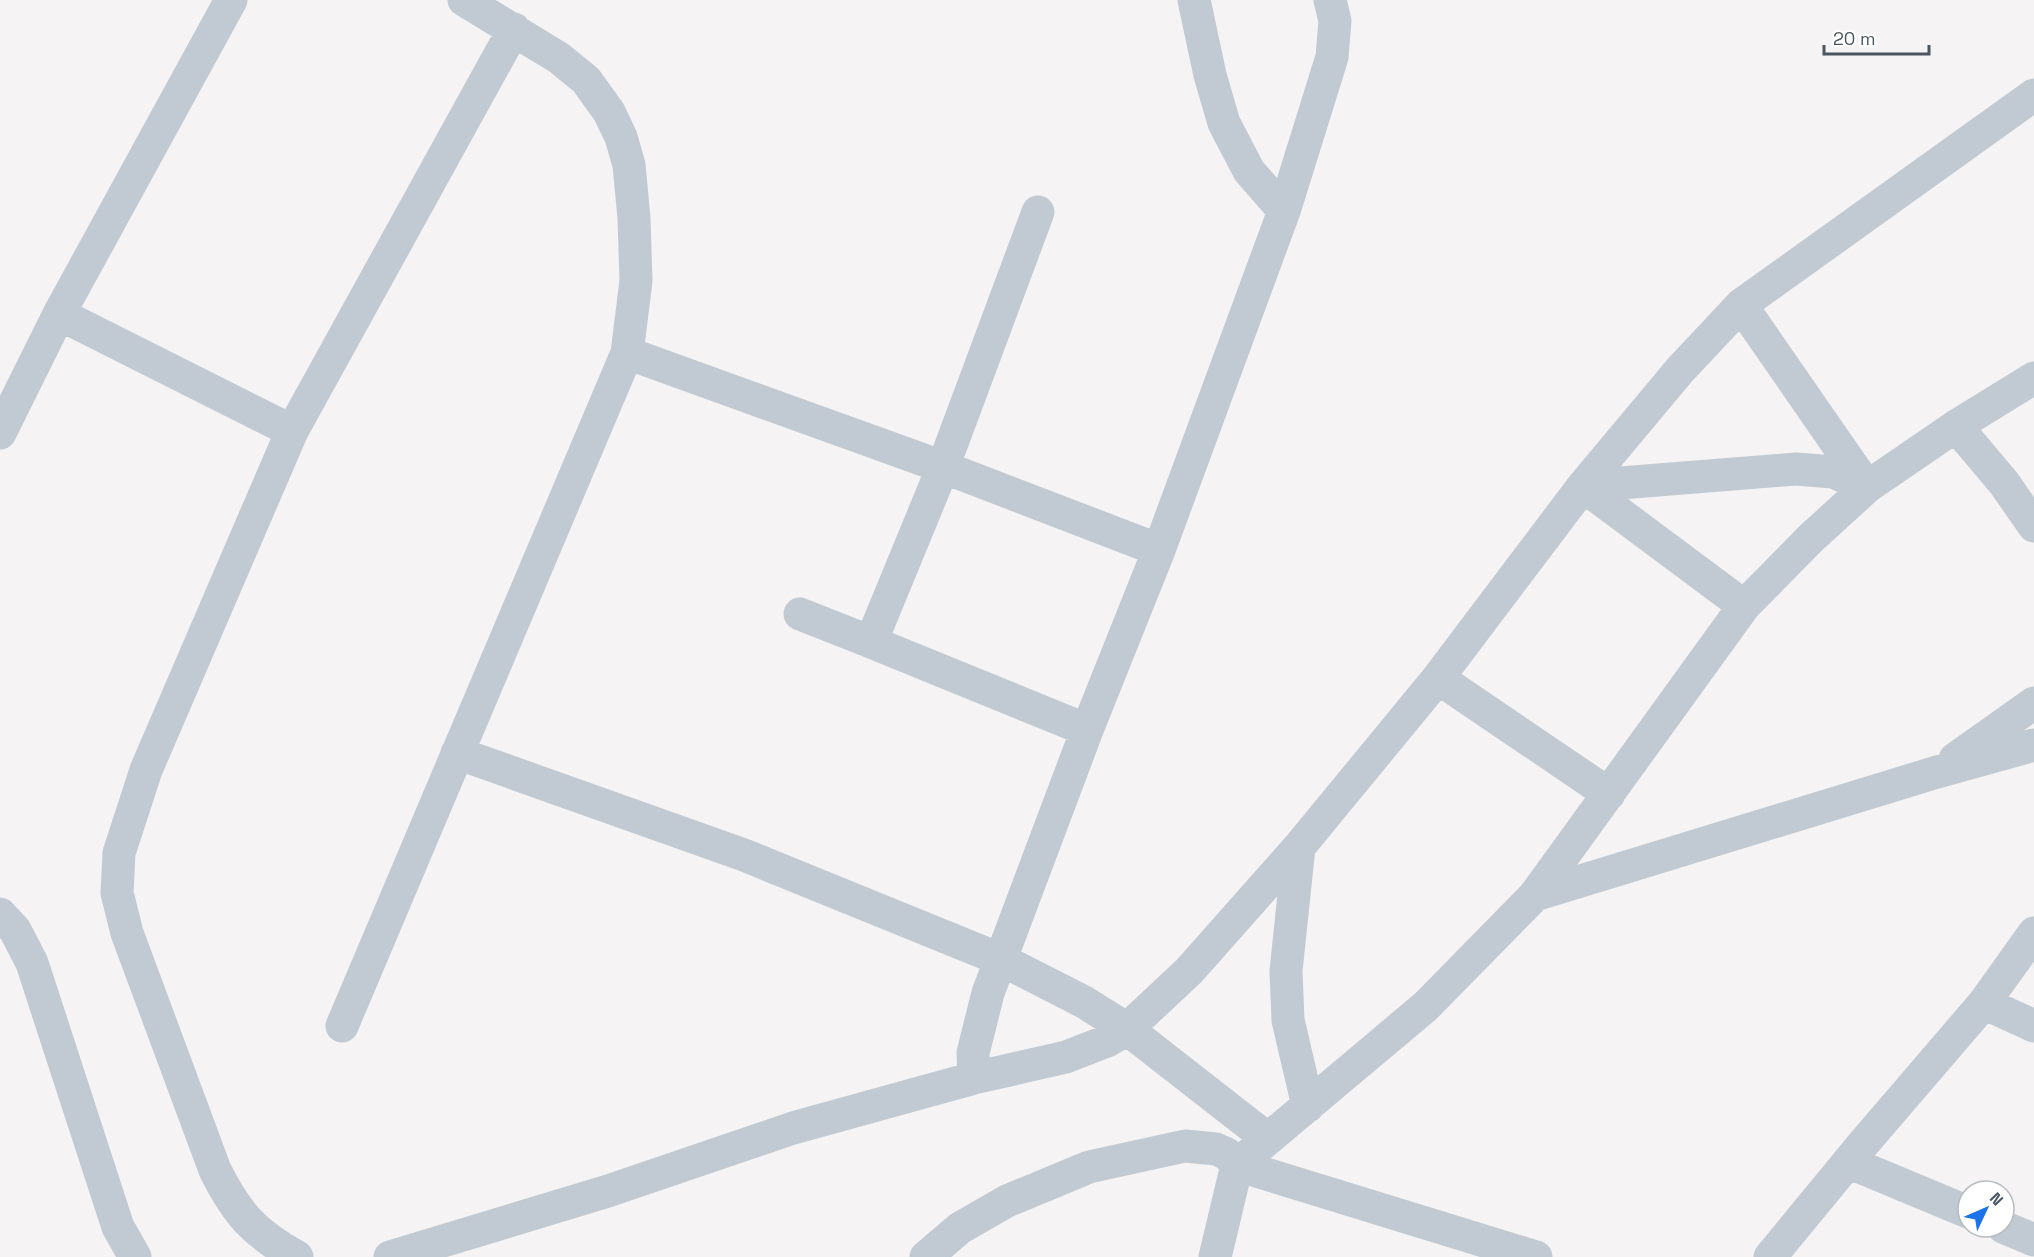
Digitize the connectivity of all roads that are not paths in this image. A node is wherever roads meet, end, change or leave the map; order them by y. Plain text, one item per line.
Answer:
1 (231, 0) edge
2 (1194, 0) edge
3 (1330, 0) edge
4 (475, 3) edge
5 (514, 28) junction
6 (2034, 95) edge
7 (1284, 211) junction
8 (1038, 212) dead end
9 (1741, 305) junction
10 (59, 314) junction
11 (627, 354) junction
12 (2034, 378) edge
13 (1956, 426) junction
14 (292, 431) junction
15 (0, 433) edge
16 (943, 467) junction
17 (1583, 486) junction
18 (1867, 487) junction
19 (2034, 526) edge
20 (1159, 550) junction
21 (1744, 606) junction
22 (800, 614) dead end
23 (871, 642) junction
24 (1438, 678) junction
25 (2034, 703) edge
26 (1087, 730) junction
27 (2034, 745) edge
28 (457, 753) junction
29 (1937, 772) junction
30 (1609, 794) junction
31 (1299, 847) junction
32 (1535, 895) junction
33 (0, 914) edge
34 (2034, 933) edge
35 (1002, 960) junction
36 (1984, 1003) junction
37 (342, 1026) dead end
38 (2034, 1026) edge
39 (1126, 1029) junction
40 (974, 1078) junction
41 (1308, 1106) junction
42 (1268, 1138) junction
43 (1848, 1162) junction
44 (1237, 1165) junction
45 (1956, 1207) edge
46 (2016, 1232) edge
47 (2034, 1240) edge
48 (135, 1257) edge
49 (297, 1257) edge
50 (390, 1257) edge
51 (926, 1257) edge
52 (1215, 1257) edge
53 (1536, 1257) edge
54 (1770, 1257) edge

1 - 10 street
2 - 7 street
3 - 7 street
4 - 5 street
5 - 11 street
5 - 14 street
6 - 9 street
7 - 20 street
8 - 16 street
9 - 17 street
9 - 18 street
10 - 14 street
10 - 15 street
11 - 16 street
11 - 28 street
12 - 13 street
13 - 18 street
13 - 19 street
14 - 49 street
16 - 20 street
16 - 23 street
17 - 18 street
17 - 21 street
17 - 24 street
18 - 21 street
20 - 26 street
21 - 30 street
22 - 23 street
23 - 26 street
24 - 30 street
24 - 31 street
25 - 29 street
26 - 35 street
27 - 29 street
28 - 35 street
28 - 37 street
29 - 32 street
30 - 32 street
31 - 39 street
31 - 41 street
32 - 41 street
33 - 48 street
34 - 36 street
35 - 39 street
35 - 40 street
36 - 38 street
36 - 43 street
39 - 40 street
39 - 42 street
40 - 50 street
41 - 42 street
42 - 44 street
43 - 45 street
43 - 54 street
44 - 51 street
44 - 52 street
44 - 53 street
46 - 47 street

